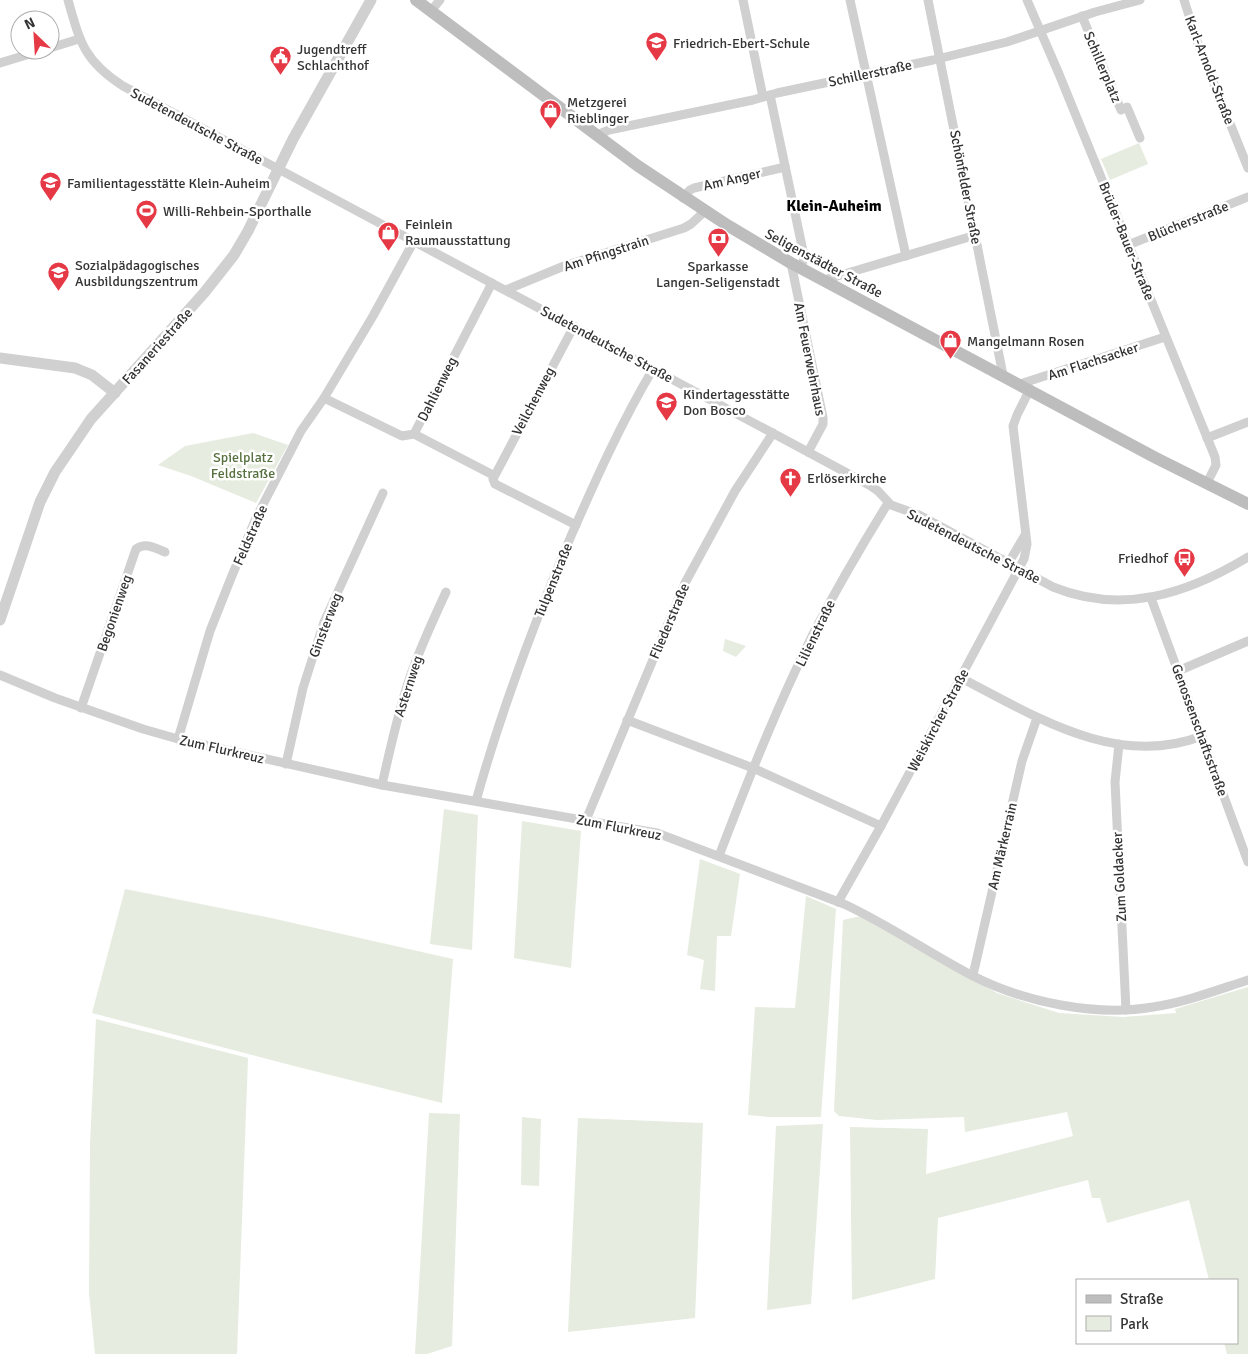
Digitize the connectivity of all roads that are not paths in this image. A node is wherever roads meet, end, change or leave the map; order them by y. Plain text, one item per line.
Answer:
1 (68, 0) edge
2 (371, 0) edge
3 (416, 0) edge
4 (440, 0) edge
5 (743, 0) edge
6 (850, 0) edge
7 (928, 0) edge
8 (1026, 0) edge
9 (1140, 0) edge
10 (1184, 0) edge
11 (431, 11) junction
12 (1082, 16) junction
13 (1040, 31) junction
14 (79, 39) junction
15 (60, 45) edge
16 (940, 58) junction
17 (866, 74) junction
18 (767, 96) junction
19 (597, 135) junction
20 (1140, 138) dead end
21 (785, 168) junction
22 (1248, 168) edge
23 (278, 169) junction
24 (1248, 197) edge
25 (684, 198) junction
26 (705, 212) junction
27 (976, 235) junction
28 (414, 241) junction
29 (1128, 245) junction
30 (906, 256) junction
31 (796, 265) junction
32 (824, 280) junction
33 (492, 283) junction
34 (506, 290) junction
35 (574, 326) junction
36 (1165, 337) junction
37 (0, 358) edge
38 (652, 369) junction
39 (1003, 375) junction
40 (1025, 387) junction
41 (115, 393) junction
42 (324, 398) junction
43 (1248, 422) edge
44 (774, 433) junction
45 (414, 434) junction
46 (1207, 438) junction
47 (808, 452) junction
48 (493, 476) junction
49 (1207, 483) junction
50 (383, 493) dead end
51 (888, 503) junction
52 (1248, 504) edge
53 (576, 525) junction
54 (1025, 535) junction
55 (165, 552) dead end
56 (1248, 559) edge
57 (1008, 564) junction
58 (1019, 569) junction
59 (446, 592) dead end
60 (1151, 598) junction
61 (0, 620) edge
62 (1248, 641) edge
63 (1178, 671) junction
64 (0, 675) edge
65 (961, 678) junction
66 (81, 708) junction
67 (1037, 718) junction
68 (627, 720) junction
69 (1202, 736) junction
70 (178, 739) junction
71 (1119, 744) junction
72 (286, 764) junction
73 (754, 768) junction
74 (382, 785) junction
75 (476, 801) junction
76 (586, 820) junction
77 (881, 826) junction
78 (718, 856) junction
79 (1248, 862) edge
80 (838, 902) junction
81 (972, 975) junction
82 (1248, 980) edge
83 (1126, 1010) junction

1 - 14 street, Sudetendeutsche Straße
2 - 23 street, Fasaneriestraße
3 - 11 main road, Seligenstädter Straße
4 - 11 street
5 - 18 street, Am Feuerwehrhaus
6 - 17 street
7 - 16 street, Schönfelder Straße
8 - 13 street, Brüder-Bauer-Straße
9 - 12 street, Schillerstraße
10 - 22 street, Karl-Arnold-Straße
11 - 19 main road, Seligenstädter Straße
12 - 13 street, Schillerstraße
12 - 20 street, Schillerplatz
13 - 16 street, Schillerstraße
13 - 29 street, Brüder-Bauer-Straße
14 - 15 street
14 - 23 street, Sudetendeutsche Straße
16 - 17 street, Schillerstraße
16 - 27 street, Schönfelder Straße
17 - 18 street, Schillerstraße
17 - 30 street
18 - 19 street, Schillerstraße
18 - 21 street, Am Feuerwehrhaus
19 - 25 main road, Seligenstädter Straße
21 - 25 street, Am Anger
21 - 31 street, Am Feuerwehrhaus
23 - 28 street, Sudetendeutsche Straße
23 - 41 street, Fasaneriestraße
24 - 29 street, Blücherstraße
25 - 26 main road, Seligenstädter Straße
26 - 31 main road, Seligenstädter Straße
26 - 34 street, Am Pfingstrain
27 - 30 street
27 - 39 street, Schönfelder Straße
28 - 33 street, Sudetendeutsche Straße
28 - 42 street, Feldstraße
29 - 36 street, Brüder-Bauer-Straße
30 - 32 street
31 - 32 main road, Seligenstädter Straße
31 - 47 street, Am Feuerwehrhaus
32 - 39 main road, Seligenstädter Straße
33 - 34 street, Sudetendeutsche Straße
33 - 45 street, Dahlienweg
34 - 35 street, Sudetendeutsche Straße
35 - 38 street, Sudetendeutsche Straße
35 - 48 street, Veilchenweg
36 - 40 street, Am Flachsacker
36 - 46 street, Brüder-Bauer-Straße
37 - 41 street
38 - 44 street, Sudetendeutsche Straße
38 - 53 street, Tulpenstraße
39 - 40 main road, Seligenstädter Straße
40 - 49 main road, Seligenstädter Straße
40 - 54 street, Weiskircher Straße
41 - 61 street, Fasaneriestraße
42 - 45 street, Dahlienweg
42 - 70 street, Feldstraße
43 - 46 street
44 - 47 street, Sudetendeutsche Straße
44 - 68 street, Fliederstraße
45 - 48 street
46 - 49 street, Brüder-Bauer-Straße
47 - 51 street, Sudetendeutsche Straße
48 - 53 street
49 - 52 main road, Seligenstädter Straße
50 - 72 street, Ginsterweg
51 - 57 street, Sudetendeutsche Straße
51 - 73 street, Lilienstraße
53 - 75 street, Tulpenstraße
54 - 57 street
54 - 58 street, Weiskircher Straße
55 - 66 street, Begonienweg
56 - 60 street, Sudetendeutsche Straße
57 - 58 street, Sudetendeutsche Straße
58 - 60 street, Sudetendeutsche Straße
58 - 65 street, Weiskircher Straße
59 - 74 street, Asternweg
60 - 63 street, Genossenschaftsstraße
62 - 63 street
63 - 69 street, Genossenschaftsstraße
64 - 66 street, Zum Flurkreuz
65 - 67 street
65 - 77 street, Weiskircher Straße
66 - 70 street, Zum Flurkreuz
67 - 71 street
67 - 81 street, Am Märkerrain
68 - 73 street
68 - 76 street, Fliederstraße
69 - 71 street
69 - 79 street, Genossenschaftsstraße
70 - 72 street, Zum Flurkreuz
71 - 83 street, Zum Goldacker
72 - 74 street, Zum Flurkreuz
73 - 77 street
73 - 78 street, Lilienstraße
74 - 75 street, Zum Flurkreuz
75 - 76 street, Zum Flurkreuz
76 - 78 street, Zum Flurkreuz
77 - 80 street, Weiskircher Straße
78 - 80 street, Zum Flurkreuz
80 - 81 street, Zum Flurkreuz
81 - 83 street, Zum Flurkreuz
82 - 83 street, Zum Flurkreuz

